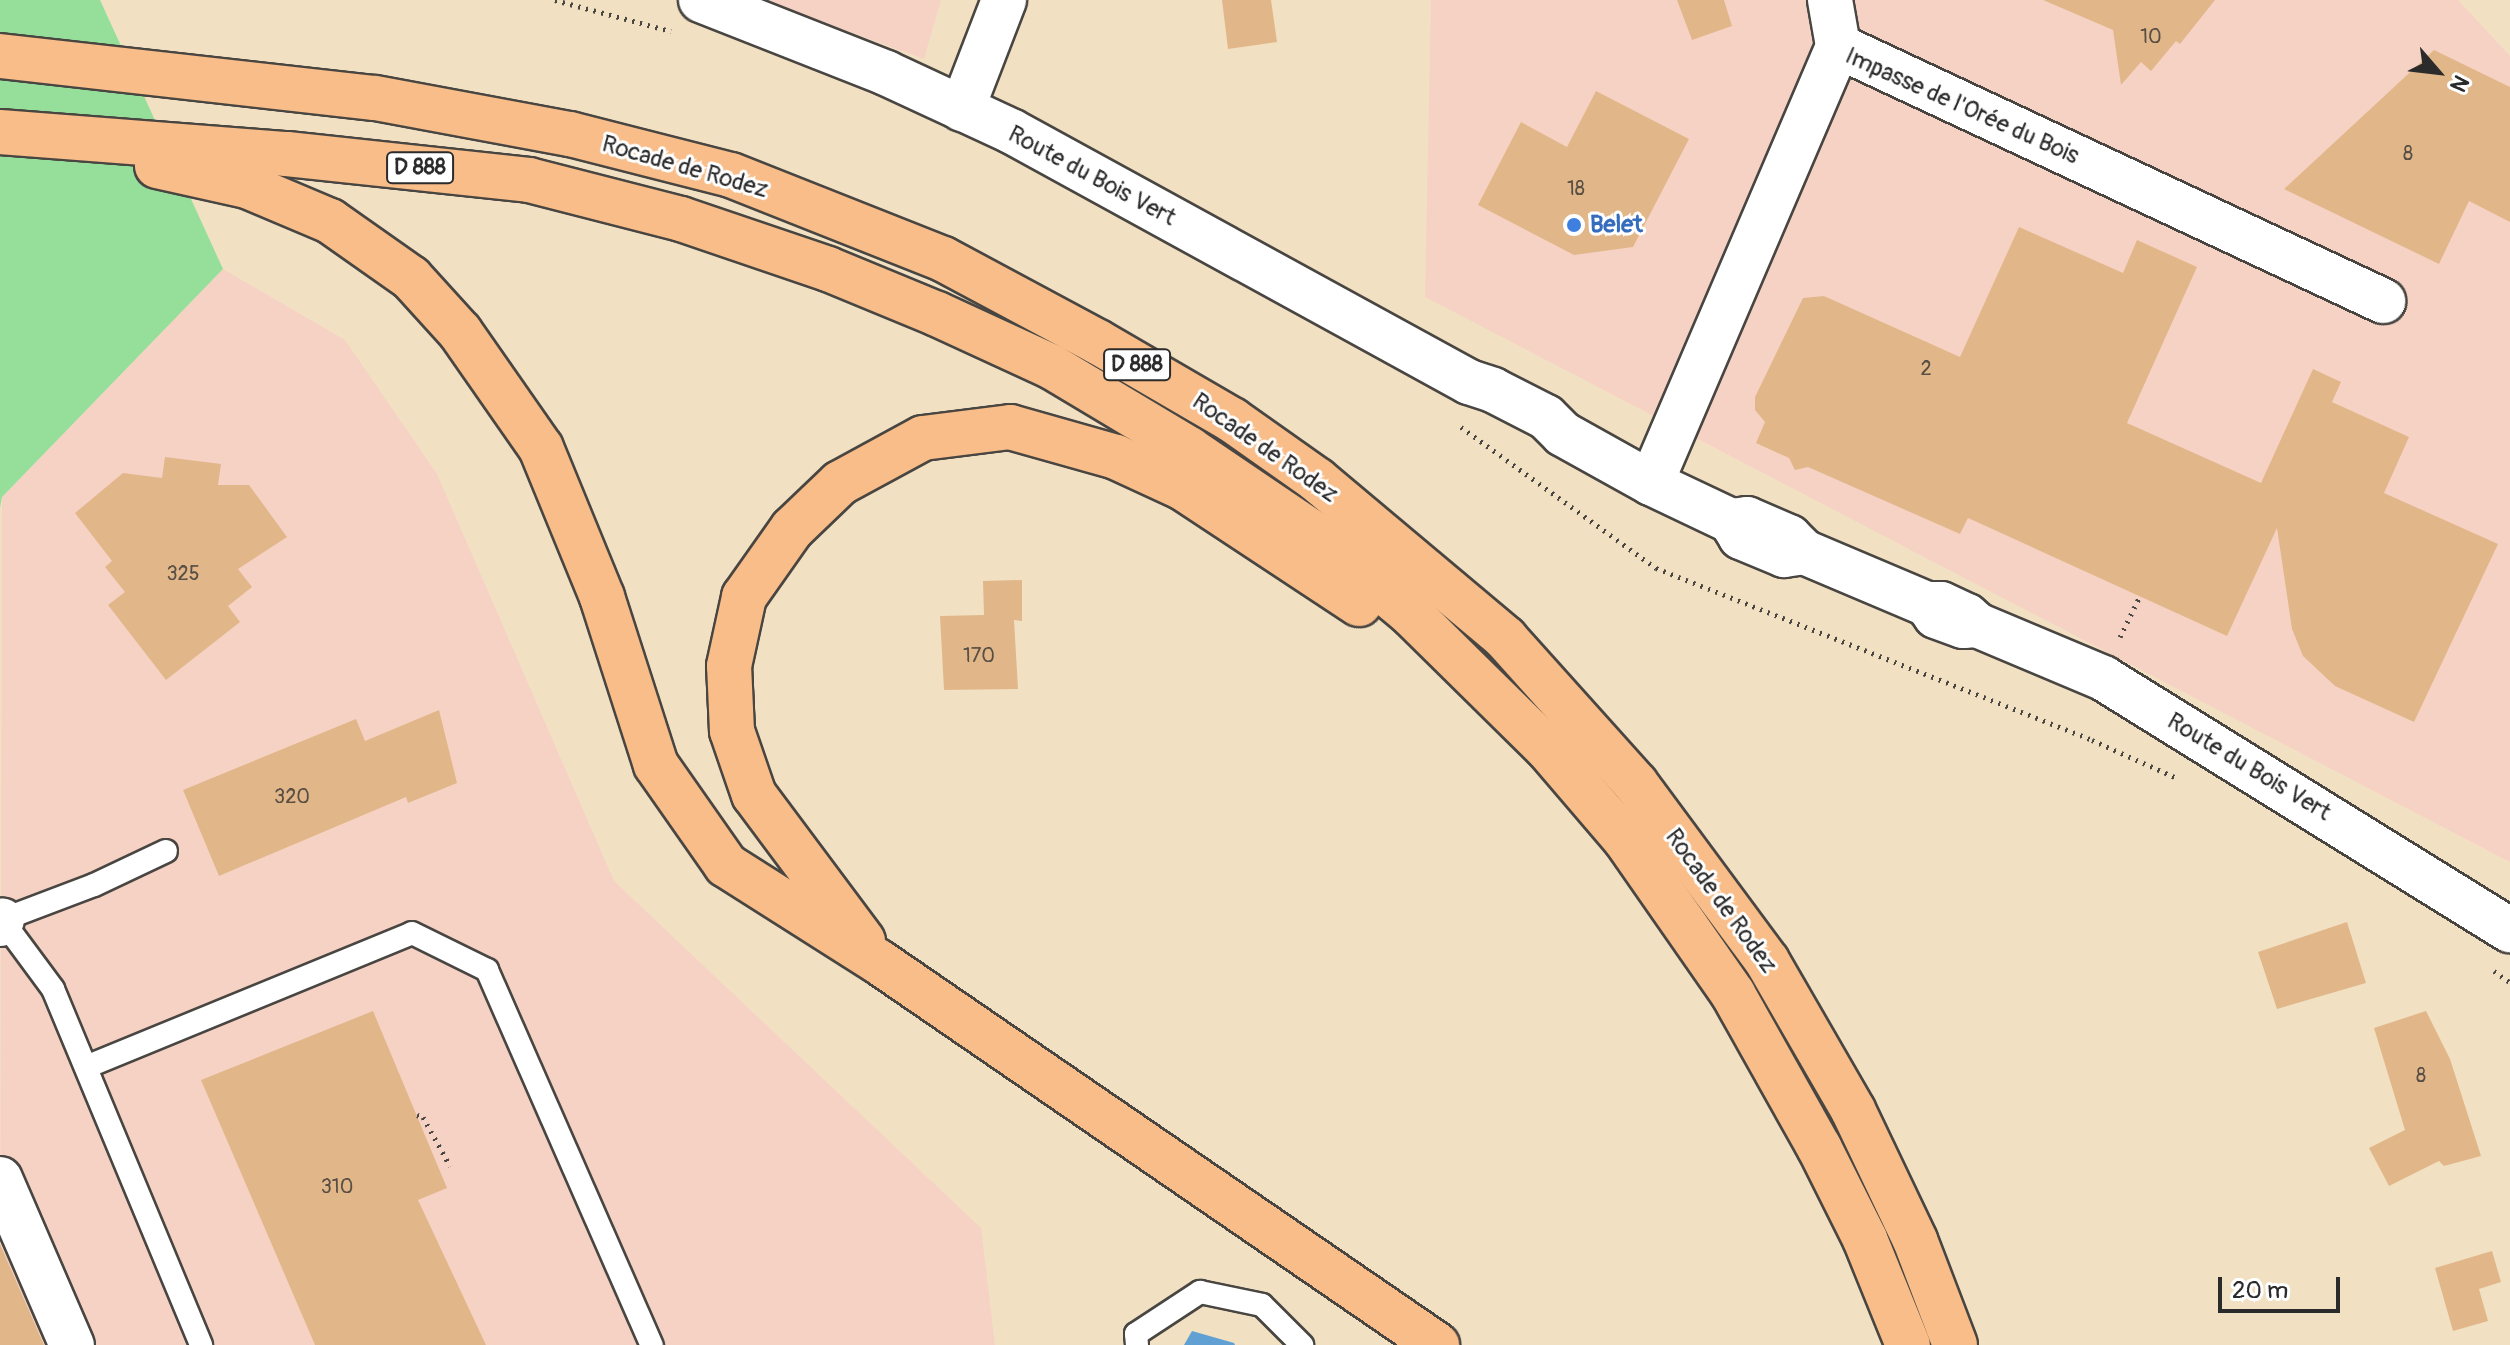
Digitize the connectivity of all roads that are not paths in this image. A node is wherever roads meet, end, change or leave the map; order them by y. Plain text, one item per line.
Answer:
1 (701, 0) edge
2 (1004, 0) edge
3 (1830, 0) edge
4 (1838, 46) junction
5 (0, 56) edge
6 (962, 109) junction
7 (0, 132) edge
8 (0, 148) edge
9 (2383, 301) dead end
10 (1651, 483) junction
11 (166, 851) dead end
12 (1, 922) edge
13 (2510, 930) edge
14 (879, 962) junction
15 (86, 1067) junction
16 (1819, 1147) junction
17 (0, 1179) edge
18 (1915, 1240) junction
19 (1392, 1326) edge
20 (72, 1345) edge
21 (201, 1345) edge
22 (652, 1345) edge
23 (1137, 1345) edge
24 (1302, 1345) edge
25 (1437, 1345) edge
26 (1908, 1345) edge
27 (1955, 1345) edge
28 (1985, 1345) edge

1 - 6 street, Route du Bois Vert
2 - 6 street
3 - 4 street
4 - 9 street, Impasse de l'Orée du Bois
4 - 10 street, Impasse de l'Orée du Bois
5 - 18 highway, Rocade de Rodez / D 888
6 - 10 street, Route du Bois Vert
7 - 16 highway, Rocade de Rodez / D 888
8 - 14 highway
10 - 13 street, Route du Bois Vert
11 - 12 lane
12 - 15 lane
14 - 16 highway
14 - 19 highway
15 - 21 lane
15 - 22 lane
16 - 26 highway, Rocade de Rodez / D 888
17 - 20 street
18 - 27 highway, Rocade de Rodez
18 - 28 highway
19 - 25 highway
23 - 24 lane

